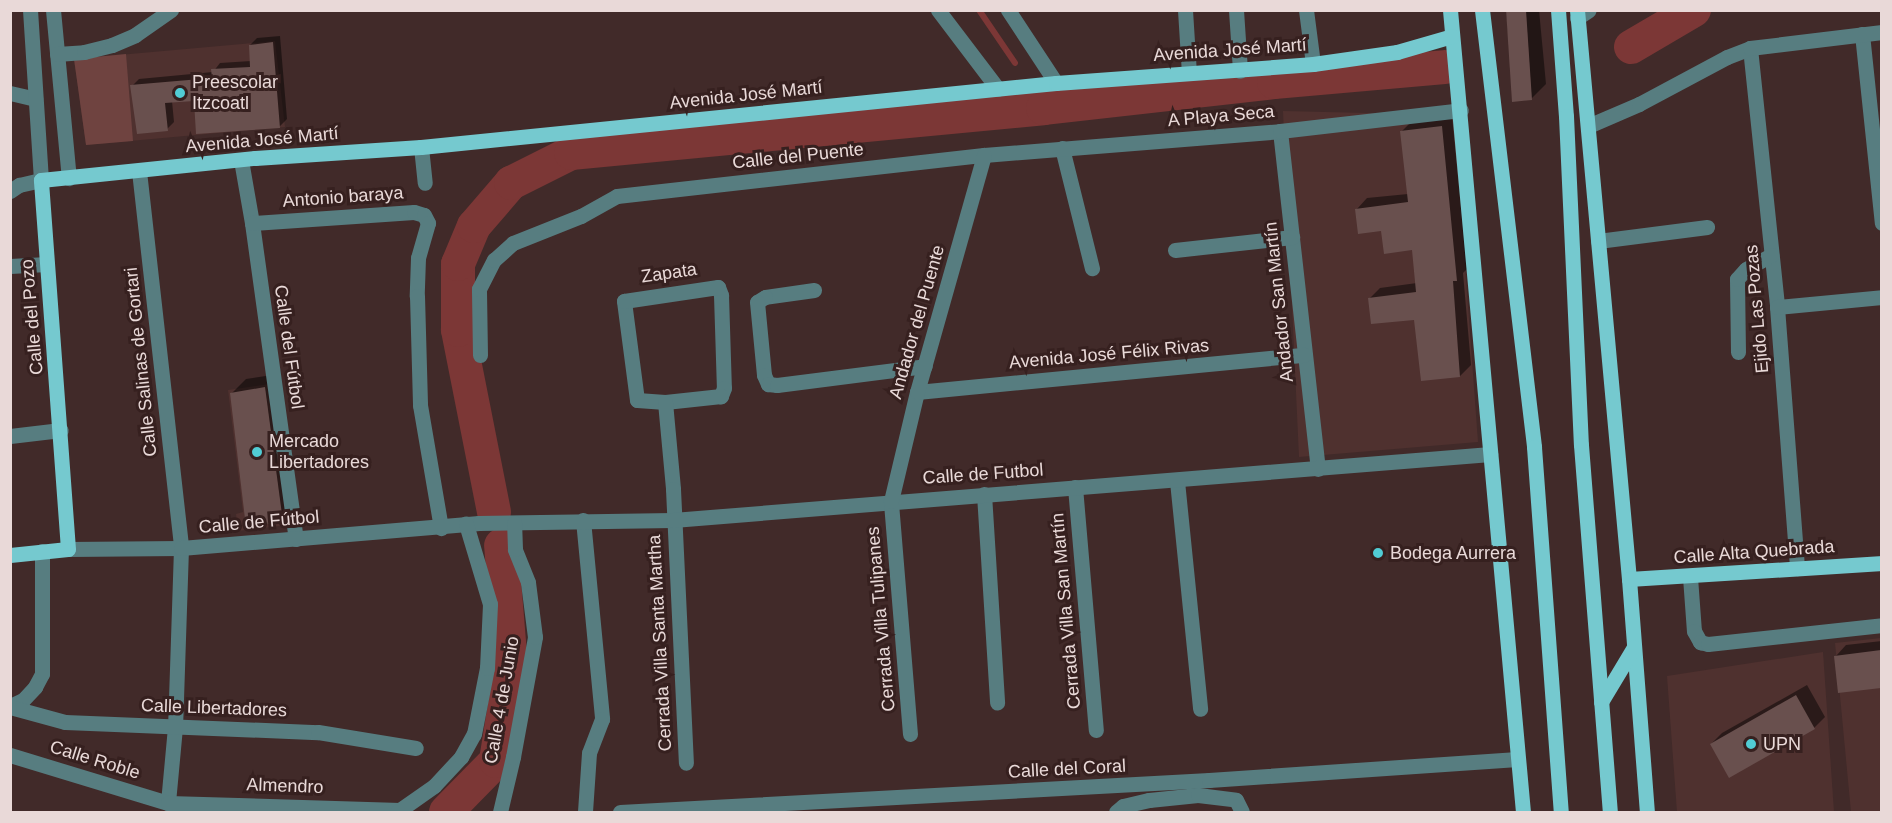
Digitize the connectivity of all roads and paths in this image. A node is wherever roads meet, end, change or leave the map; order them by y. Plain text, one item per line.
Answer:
1 (30, 10) edge
2 (53, 10) edge
3 (171, 10) edge
4 (938, 10) edge
5 (1008, 10) edge
6 (1185, 10) edge
7 (1236, 10) edge
8 (1306, 10) edge
9 (1450, 10) edge
10 (1482, 10) edge
11 (1558, 10) edge
12 (1581, 13) edge
13 (1881, 32) edge
14 (1862, 34) junction
15 (1452, 36) junction
16 (1750, 48) junction
17 (57, 54) junction
18 (1313, 64) junction
19 (1240, 71) junction
20 (1189, 73) junction
21 (1056, 84) junction
22 (998, 89) junction
23 (10, 93) edge
24 (35, 99) junction
25 (1461, 110) junction
26 (1588, 126) junction
27 (1280, 130) junction
28 (421, 147) junction
29 (1062, 148) junction
30 (984, 155) junction
31 (241, 160) junction
32 (139, 171) junction
33 (69, 178) junction
34 (41, 180) junction
35 (425, 183) dead end
36 (10, 191) edge
37 (252, 223) junction
38 (1881, 223) edge
39 (1707, 227) dead end
40 (1292, 237) junction
41 (1598, 240) junction
42 (1175, 250) dead end
43 (1772, 255) junction
44 (47, 264) junction
45 (10, 266) edge
46 (1092, 268) dead end
47 (814, 290) dead end
48 (1881, 297) edge
49 (1777, 307) junction
50 (1738, 352) dead end
51 (480, 355) dead end
52 (1304, 355) junction
53 (925, 366) junction
54 (917, 392) junction
55 (665, 402) junction
56 (61, 430) junction
57 (10, 436) edge
58 (1490, 454) junction
59 (1318, 469) junction
60 (1177, 481) junction
61 (1075, 487) junction
62 (984, 494) junction
63 (891, 501) junction
64 (583, 520) junction
65 (673, 520) junction
66 (514, 523) junction
67 (472, 524) junction
68 (441, 528) junction
69 (296, 539) junction
70 (182, 548) junction
71 (68, 549) junction
72 (42, 551) junction
73 (10, 555) edge
74 (1881, 563) edge
75 (1797, 568) junction
76 (1690, 577) junction
77 (1629, 579) junction
78 (1881, 625) edge
79 (1634, 647) junction
80 (1601, 702) junction
81 (997, 703) dead end
82 (10, 707) edge
83 (1200, 709) dead end
84 (175, 727) junction
85 (1096, 730) dead end
86 (910, 734) dead end
87 (416, 748) dead end
88 (10, 755) edge
89 (1516, 759) junction
90 (686, 763) dead end
91 (168, 803) junction
92 (399, 811) edge
93 (500, 813) edge
94 (585, 813) edge
95 (620, 813) edge
96 (1116, 813) edge
97 (1242, 813) edge
98 (1523, 813) edge
99 (1562, 813) edge
100 (1610, 813) edge
101 (1647, 813) edge

1 - 24 street, Calle del Pozo
2 - 17 street
3 - 17 street
4 - 22 street
5 - 21 street
6 - 20 street
7 - 19 street
8 - 18 street
9 - 15 main road
10 - 99 main road
11 - 80 main road
12 - 26 main road
13 - 14 street
14 - 16 street
14 - 38 street
15 - 18 main road, Avenida José Martí
15 - 25 main road
16 - 26 street
16 - 43 street, Ejido Las Pozas
17 - 33 street
18 - 19 main road, Avenida José Martí
19 - 20 main road, Avenida José Martí
20 - 21 main road, Avenida José Martí
21 - 22 main road, Avenida José Martí
22 - 28 main road, Avenida José Martí
23 - 24 street
24 - 34 street, Calle del Pozo
25 - 27 street, A Playa Seca
25 - 58 main road
26 - 41 main road
27 - 29 street, A Playa Seca
27 - 40 street, Andador San Martín
28 - 31 main road, Avenida José Martí
28 - 35 street
29 - 30 street, A Playa Seca
29 - 46 street
30 - 51 street, Calle del Puente
30 - 53 street, Andador del Puente
31 - 32 main road, Avenida José Martí
31 - 37 street, Calle del Fútbol
32 - 33 main road, Avenida José Martí
32 - 70 street, Calle Salinas de Gortari
33 - 34 main road, Avenida José Martí
34 - 36 street
34 - 44 main road, Calle del Pozo
37 - 68 street, Antonio baraya
37 - 69 street, Calle del Fútbol
39 - 41 street
40 - 42 street
40 - 52 street, Andador San Martín
41 - 77 main road
43 - 49 street, Ejido Las Pozas
43 - 50 street
44 - 45 street
44 - 56 main road, Calle del Pozo
47 - 53 street
48 - 49 street
49 - 75 street, Ejido Las Pozas
52 - 54 street, Avenida José Félix Rivas
52 - 59 street, Andador San Martín
53 - 54 street, Andador del Puente
54 - 63 street, Andador del Puente
55 - 55 street, Zapata
55 - 65 street
56 - 57 street
56 - 71 main road, Calle del Pozo
58 - 59 street, Calle de Futbol
58 - 89 main road
59 - 60 street, Calle de Futbol
60 - 61 street, Calle de Futbol
60 - 83 street
61 - 62 street, Calle de Futbol
61 - 85 street, Cerrada Villa San Martín
62 - 63 street, Calle de Futbol
62 - 81 street
63 - 65 street, Calle de Futbol
63 - 86 street, Cerrada Villa Tulipanes
64 - 65 street, Calle de Futbol
64 - 66 street, Calle de Futbol
64 - 94 street
65 - 90 street, Cerrada Villa Santa Martha
66 - 67 street, Calle de Futbol
66 - 93 street, Calle 4 de Junio
67 - 68 street, Calle de Fútbol
67 - 92 street
68 - 69 street, Calle de Fútbol
69 - 70 street, Calle de Fútbol
70 - 71 street, Calle de Fútbol
70 - 84 street, Calle Salinas de Gortari
71 - 72 main road, Calle de Fútbol
72 - 73 main road
72 - 82 street
74 - 75 main road, Calle Alta Quebrada
75 - 76 main road, Calle Alta Quebrada
76 - 77 main road, Calle Alta Quebrada
76 - 78 street
77 - 79 main road
79 - 80 main road
79 - 101 main road
80 - 100 main road
82 - 84 street, Calle Libertadores
84 - 87 street, Calle Libertadores
84 - 91 street, Calle Salinas de Gortari
88 - 91 street, Calle Roble
89 - 95 street, Calle del Coral
89 - 98 main road
91 - 92 street, Almendro
96 - 97 street

